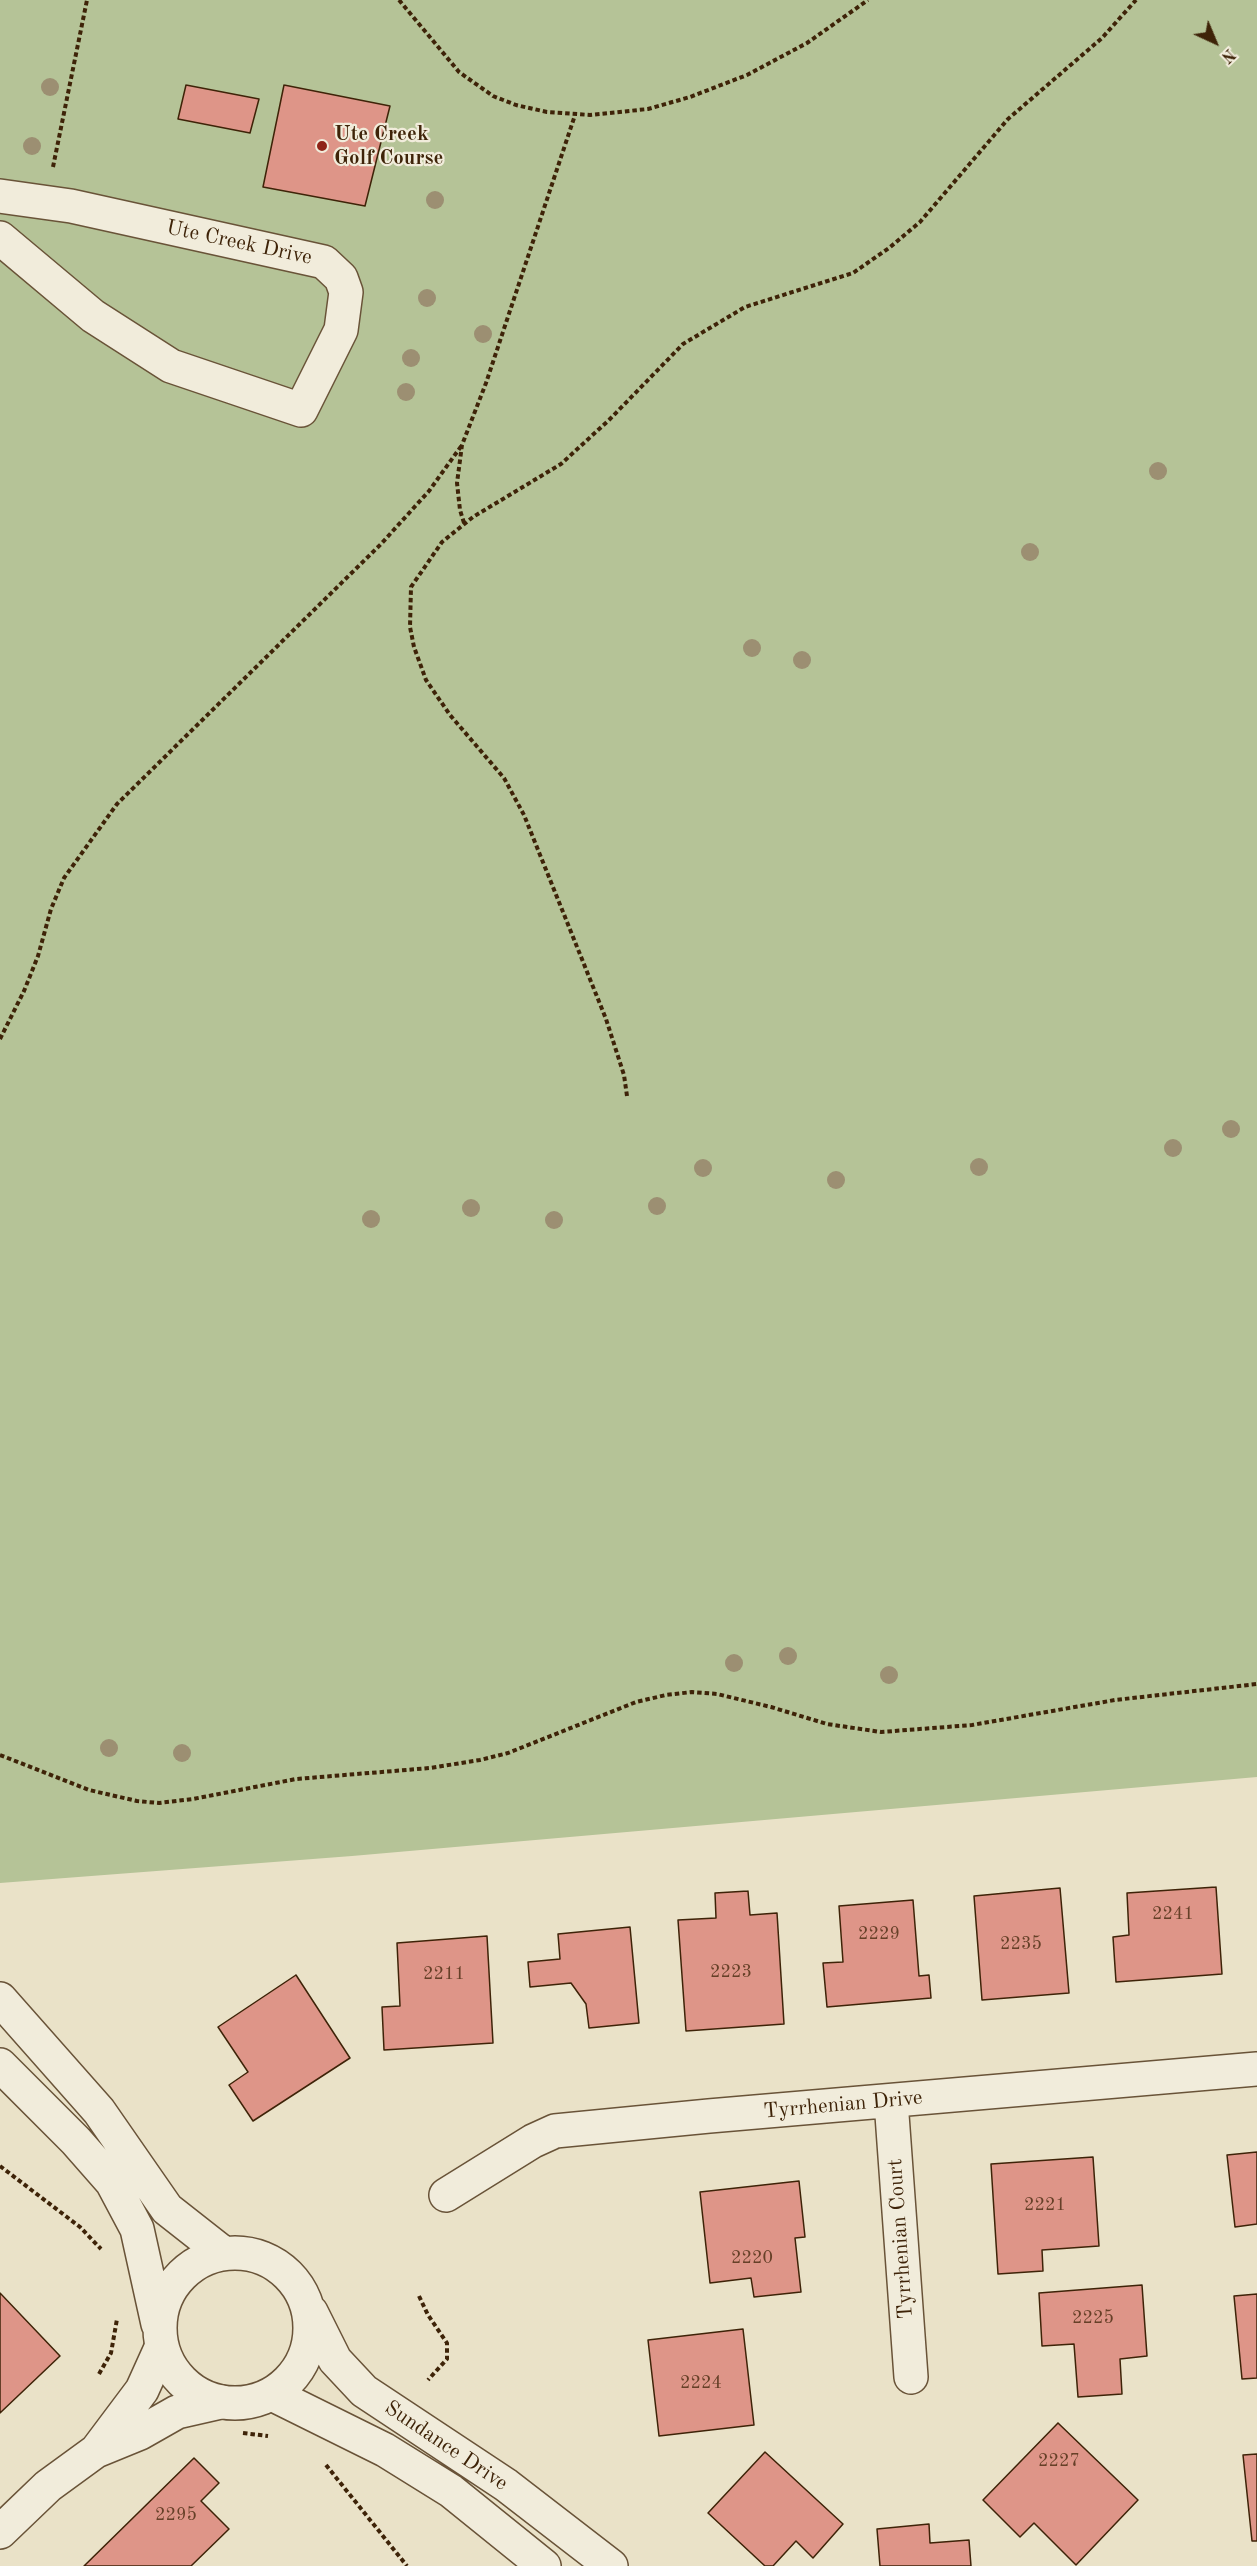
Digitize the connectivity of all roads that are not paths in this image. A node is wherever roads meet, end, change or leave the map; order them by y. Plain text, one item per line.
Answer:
1 (0, 196) edge
2 (0, 238) edge
3 (0, 1999) edge
4 (0, 2065) edge
5 (1257, 2069) edge
6 (891, 2101) junction
7 (446, 2195) dead end
8 (223, 2253) junction
9 (306, 2302) junction
10 (160, 2337) junction
11 (911, 2378) dead end
12 (272, 2394) junction
13 (220, 2402) junction
14 (96, 2451) junction
15 (0, 2532) edge
16 (544, 2566) edge
17 (611, 2566) edge

1 - 2 street, Ute Creek Drive
3 - 8 street
4 - 10 street
5 - 6 street, Tyrrhenian Drive
6 - 7 street, Tyrrhenian Drive
6 - 11 street, Tyrrhenian Court
8 - 9 street
8 - 10 street
9 - 12 street
9 - 17 street, Sundance Drive
10 - 13 street
10 - 14 street
12 - 13 street
12 - 16 street, Sundance Drive
13 - 14 street
14 - 15 street

